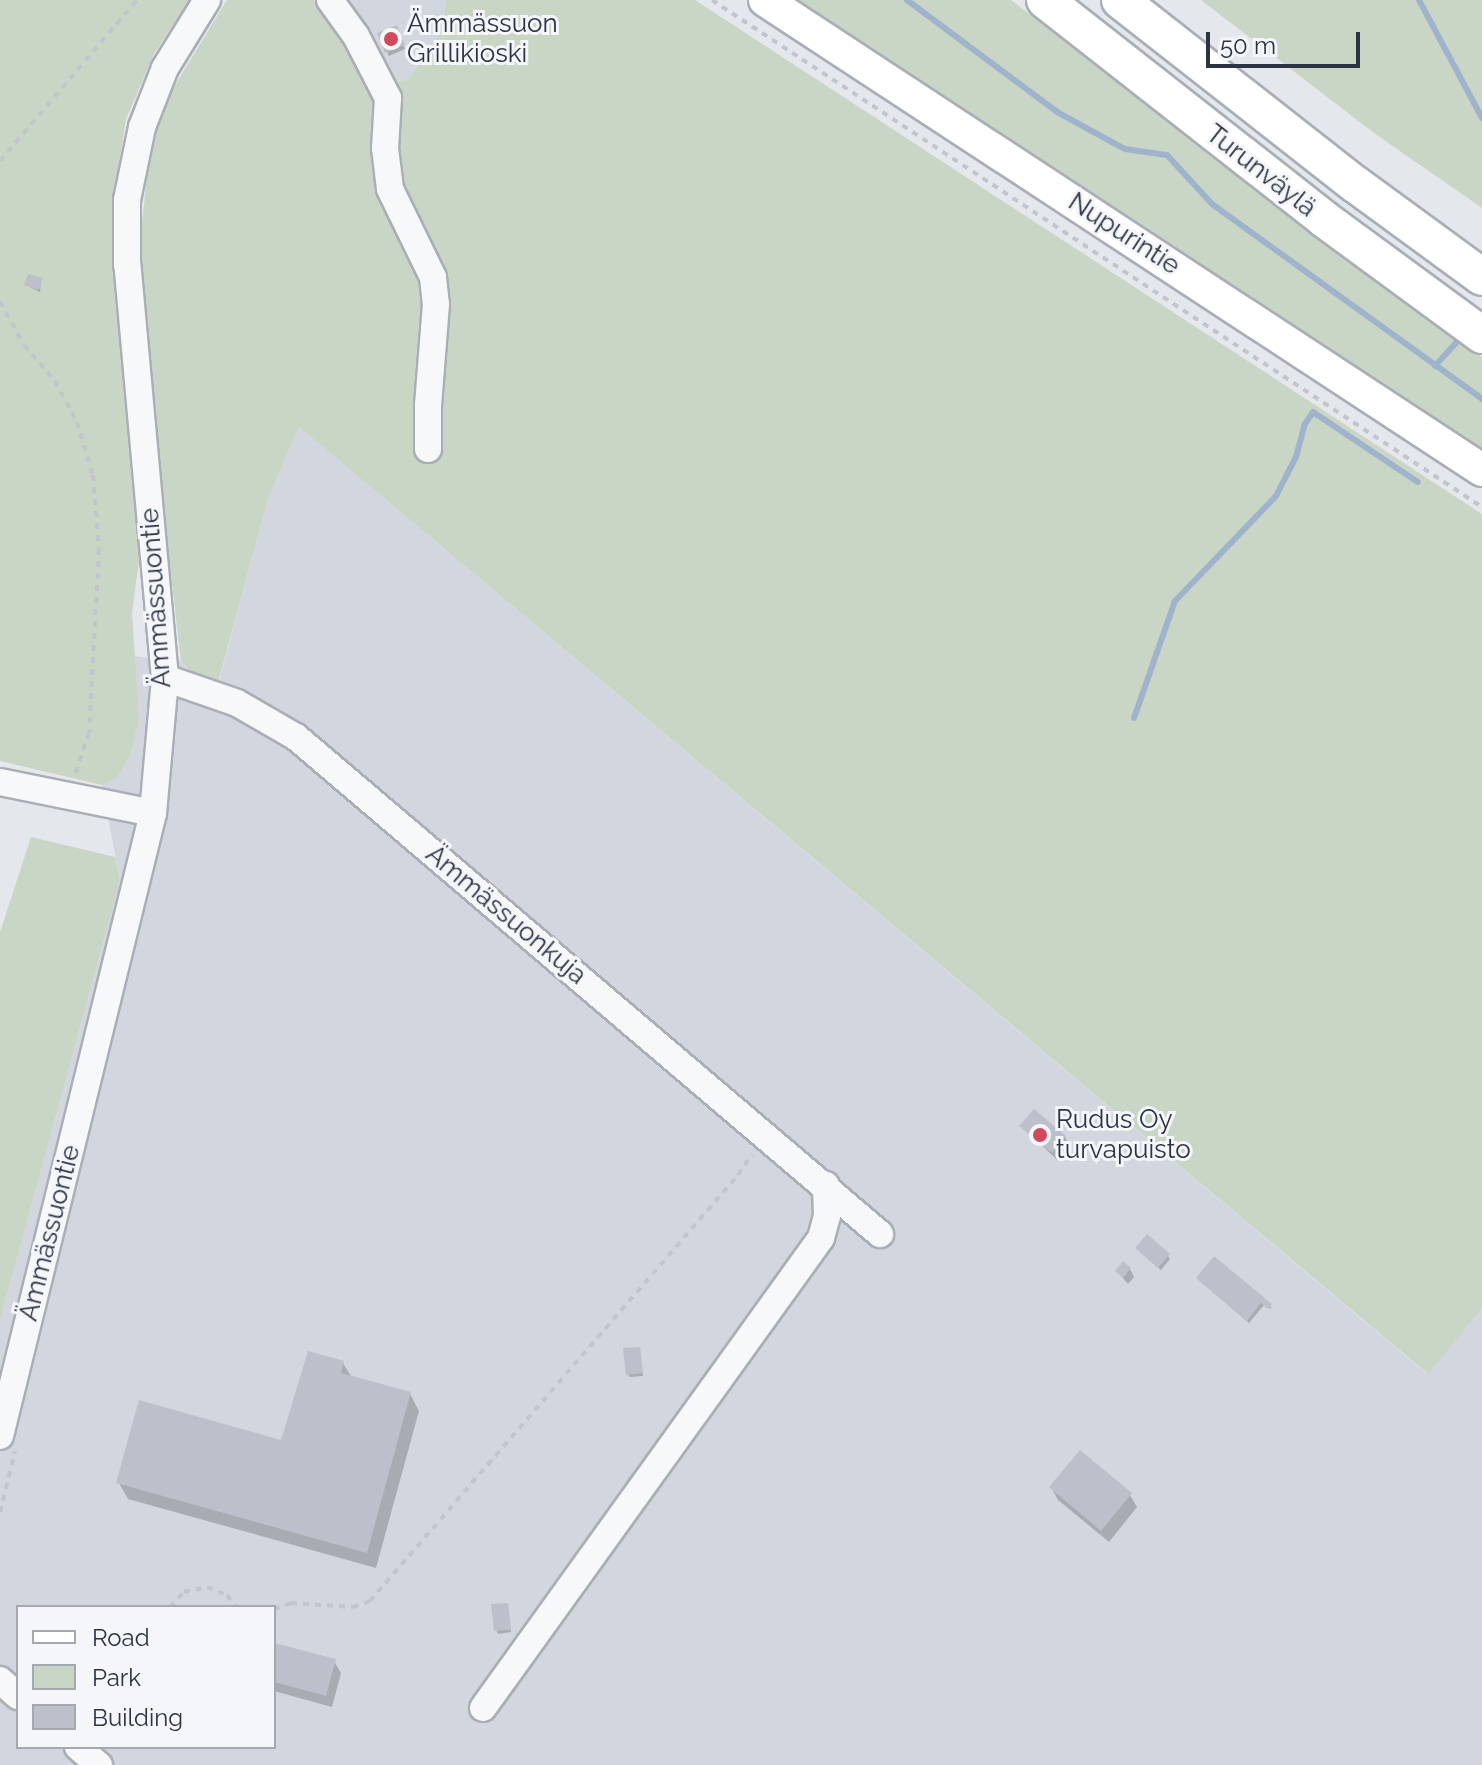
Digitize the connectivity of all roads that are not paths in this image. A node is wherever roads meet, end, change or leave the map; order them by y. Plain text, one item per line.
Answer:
1 (207, 0) edge
2 (330, 0) edge
3 (765, 0) edge
4 (1045, 0) edge
5 (1120, 0) edge
6 (1482, 277) edge
7 (1482, 335) edge
8 (428, 449) dead end
9 (1482, 470) edge
10 (165, 678) junction
11 (0, 782) edge
12 (153, 813) junction
13 (826, 1185) junction
14 (880, 1234) dead end
15 (8, 1444) edge
16 (0, 1680) edge
17 (16, 1694) edge
18 (483, 1708) dead end
19 (80, 1749) edge
20 (99, 1765) edge

1 - 10 street, Ämmässuontie
2 - 8 street
3 - 9 main road, Nupurintie
4 - 7 highway, Turunväylä
5 - 6 highway, Turunväylä
10 - 12 street, Ämmässuontie
10 - 13 street, Ämmässuonkuja
11 - 12 street
12 - 15 street, Ämmässuontie
13 - 14 street, Ämmässuonkuja
13 - 18 street
16 - 17 street
19 - 20 street

